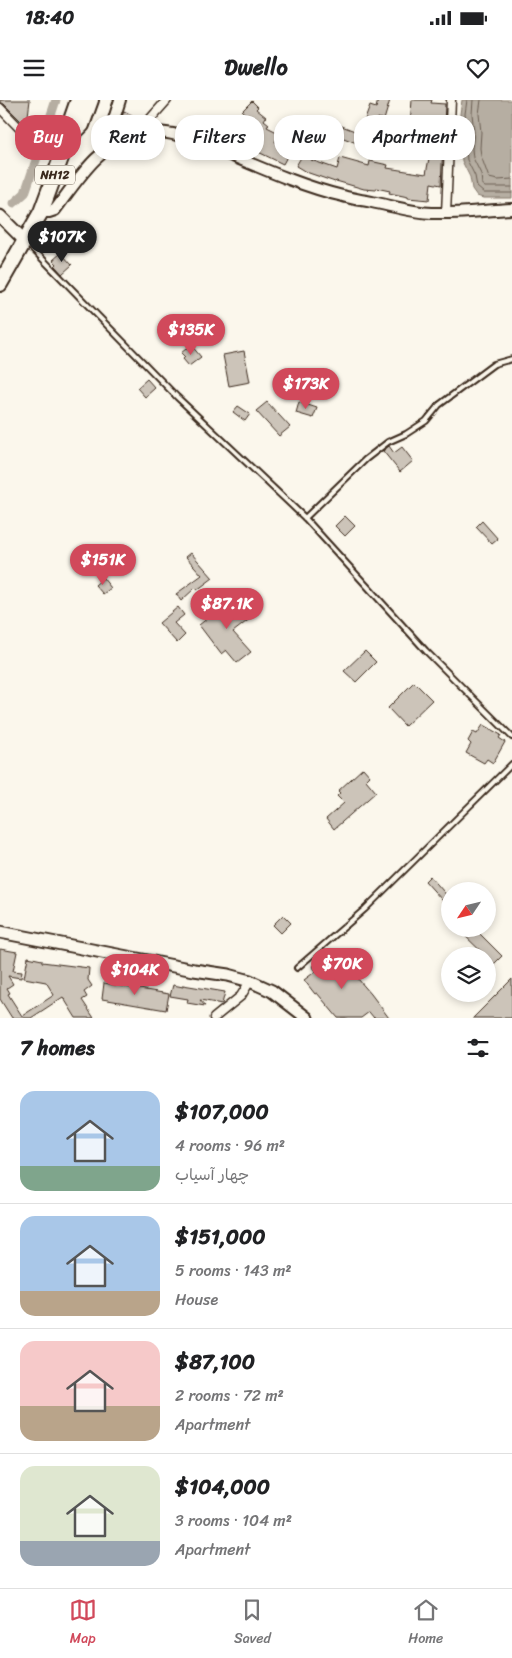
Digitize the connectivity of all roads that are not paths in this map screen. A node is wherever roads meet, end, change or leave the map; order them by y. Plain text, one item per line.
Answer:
1 (78, 100) edge
2 (91, 100) edge
3 (120, 100) edge
4 (167, 100) edge
5 (450, 100) edge
6 (0, 108) edge
7 (73, 115) edge
8 (115, 115) edge
9 (154, 115) edge
10 (15, 124) edge
11 (81, 126) edge
12 (165, 134) edge
13 (60, 160) edge
14 (95, 160) edge
15 (512, 208) edge
16 (41, 212) junction
17 (446, 213) junction
18 (0, 216) edge
19 (25, 241) junction
20 (0, 284) edge
21 (512, 359) edge
22 (305, 518) junction
23 (512, 737) edge
24 (512, 764) edge
25 (0, 932) edge
26 (297, 968) dead end
27 (250, 981) junction
28 (214, 1018) edge
29 (307, 1018) edge

1 - 7 highway, NH12
2 - 11 highway, NH12
3 - 8 street
4 - 9 street
5 - 17 street
6 - 10 street
12 - 17 street
13 - 16 highway, NH12
14 - 16 street
15 - 17 street
16 - 19 highway, NH12
18 - 19 main road
19 - 20 highway, NH12
19 - 22 lane
21 - 22 lane
22 - 23 lane
24 - 26 lane
25 - 27 main road
27 - 28 street
27 - 29 main road

